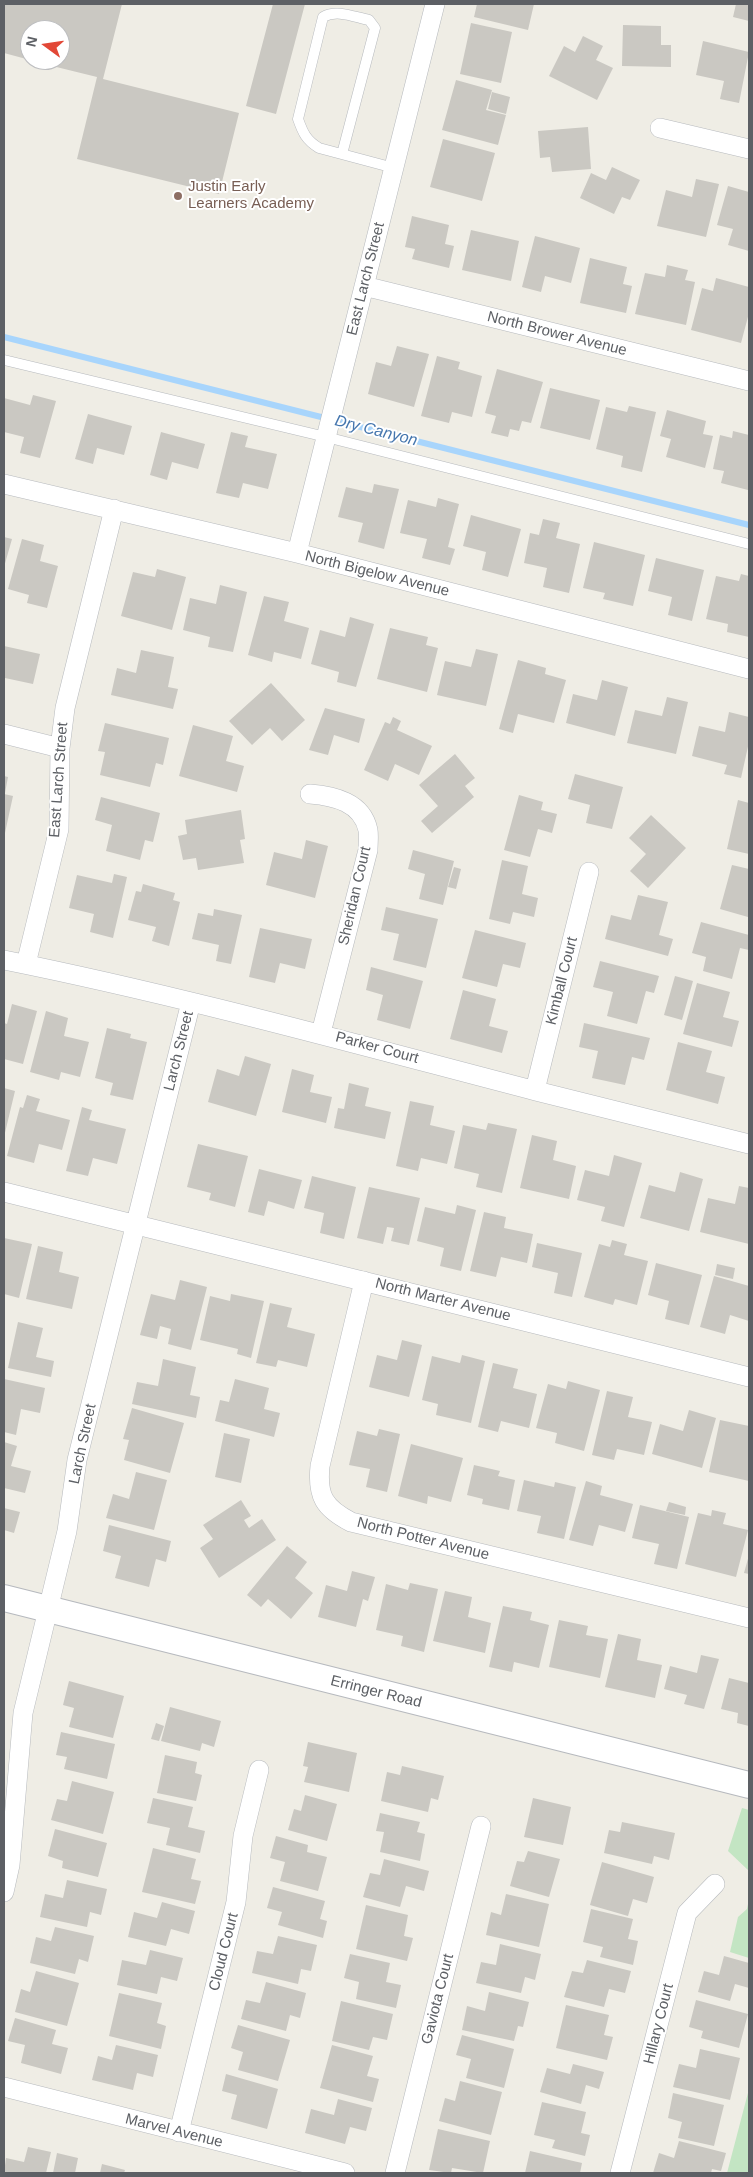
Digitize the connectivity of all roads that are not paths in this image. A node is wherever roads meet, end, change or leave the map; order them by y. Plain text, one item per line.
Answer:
1 (435, 4) edge
2 (660, 128) dead end
3 (749, 149) edge
4 (342, 154) junction
5 (394, 168) junction
6 (364, 286) junction
7 (4, 360) edge
8 (749, 381) edge
9 (327, 435) junction
10 (4, 484) edge
11 (114, 509) junction
12 (749, 544) edge
13 (297, 553) junction
14 (749, 669) edge
15 (4, 734) edge
16 (60, 748) junction
17 (310, 794) dead end
18 (589, 872) dead end
19 (4, 960) edge
20 (26, 964) junction
21 (192, 1002) junction
22 (322, 1033) junction
23 (535, 1090) junction
24 (749, 1144) edge
25 (4, 1192) edge
26 (136, 1224) junction
27 (364, 1281) junction
28 (749, 1376) edge
29 (4, 1598) edge
30 (47, 1608) junction
31 (749, 1618) edge
32 (259, 1770) dead end
33 (749, 1785) edge
34 (481, 1826) dead end
35 (715, 1884) dead end
36 (4, 1892) edge
37 (4, 2087) edge
38 (179, 2132) junction
39 (345, 2173) edge
40 (395, 2173) edge
41 (620, 2173) edge

1 - 5 street, East Larch Street
2 - 3 street
4 - 4 lane
4 - 5 lane
5 - 6 street, East Larch Street
6 - 8 street, North Brower Avenue
6 - 9 street, East Larch Street
7 - 9 lane
9 - 12 lane
9 - 13 street, East Larch Street
10 - 11 street, North Bigelow Avenue
11 - 13 street, North Bigelow Avenue
11 - 16 street, East Larch Street
13 - 14 street, North Bigelow Avenue
15 - 16 street
16 - 20 street, East Larch Street
17 - 22 street, Sheridan Court
18 - 23 street, Kimball Court
19 - 20 street, Parker Court
20 - 21 street, Parker Court
21 - 22 street, Parker Court
21 - 26 street, Larch Street
22 - 23 street, Parker Court
23 - 24 street, Parker Court
25 - 26 street, North Marter Avenue
26 - 27 street, North Marter Avenue
26 - 30 street, Larch Street
27 - 28 street, North Marter Avenue
27 - 31 street, North Potter Avenue
29 - 30 main road, Erringer Road
30 - 33 main road, Erringer Road
30 - 36 street, Larch Street
32 - 38 street, Cloud Court
34 - 40 street, Gaviota Court
35 - 41 street, Hillary Court
37 - 38 street, Marvel Avenue
38 - 39 street, Marvel Avenue

